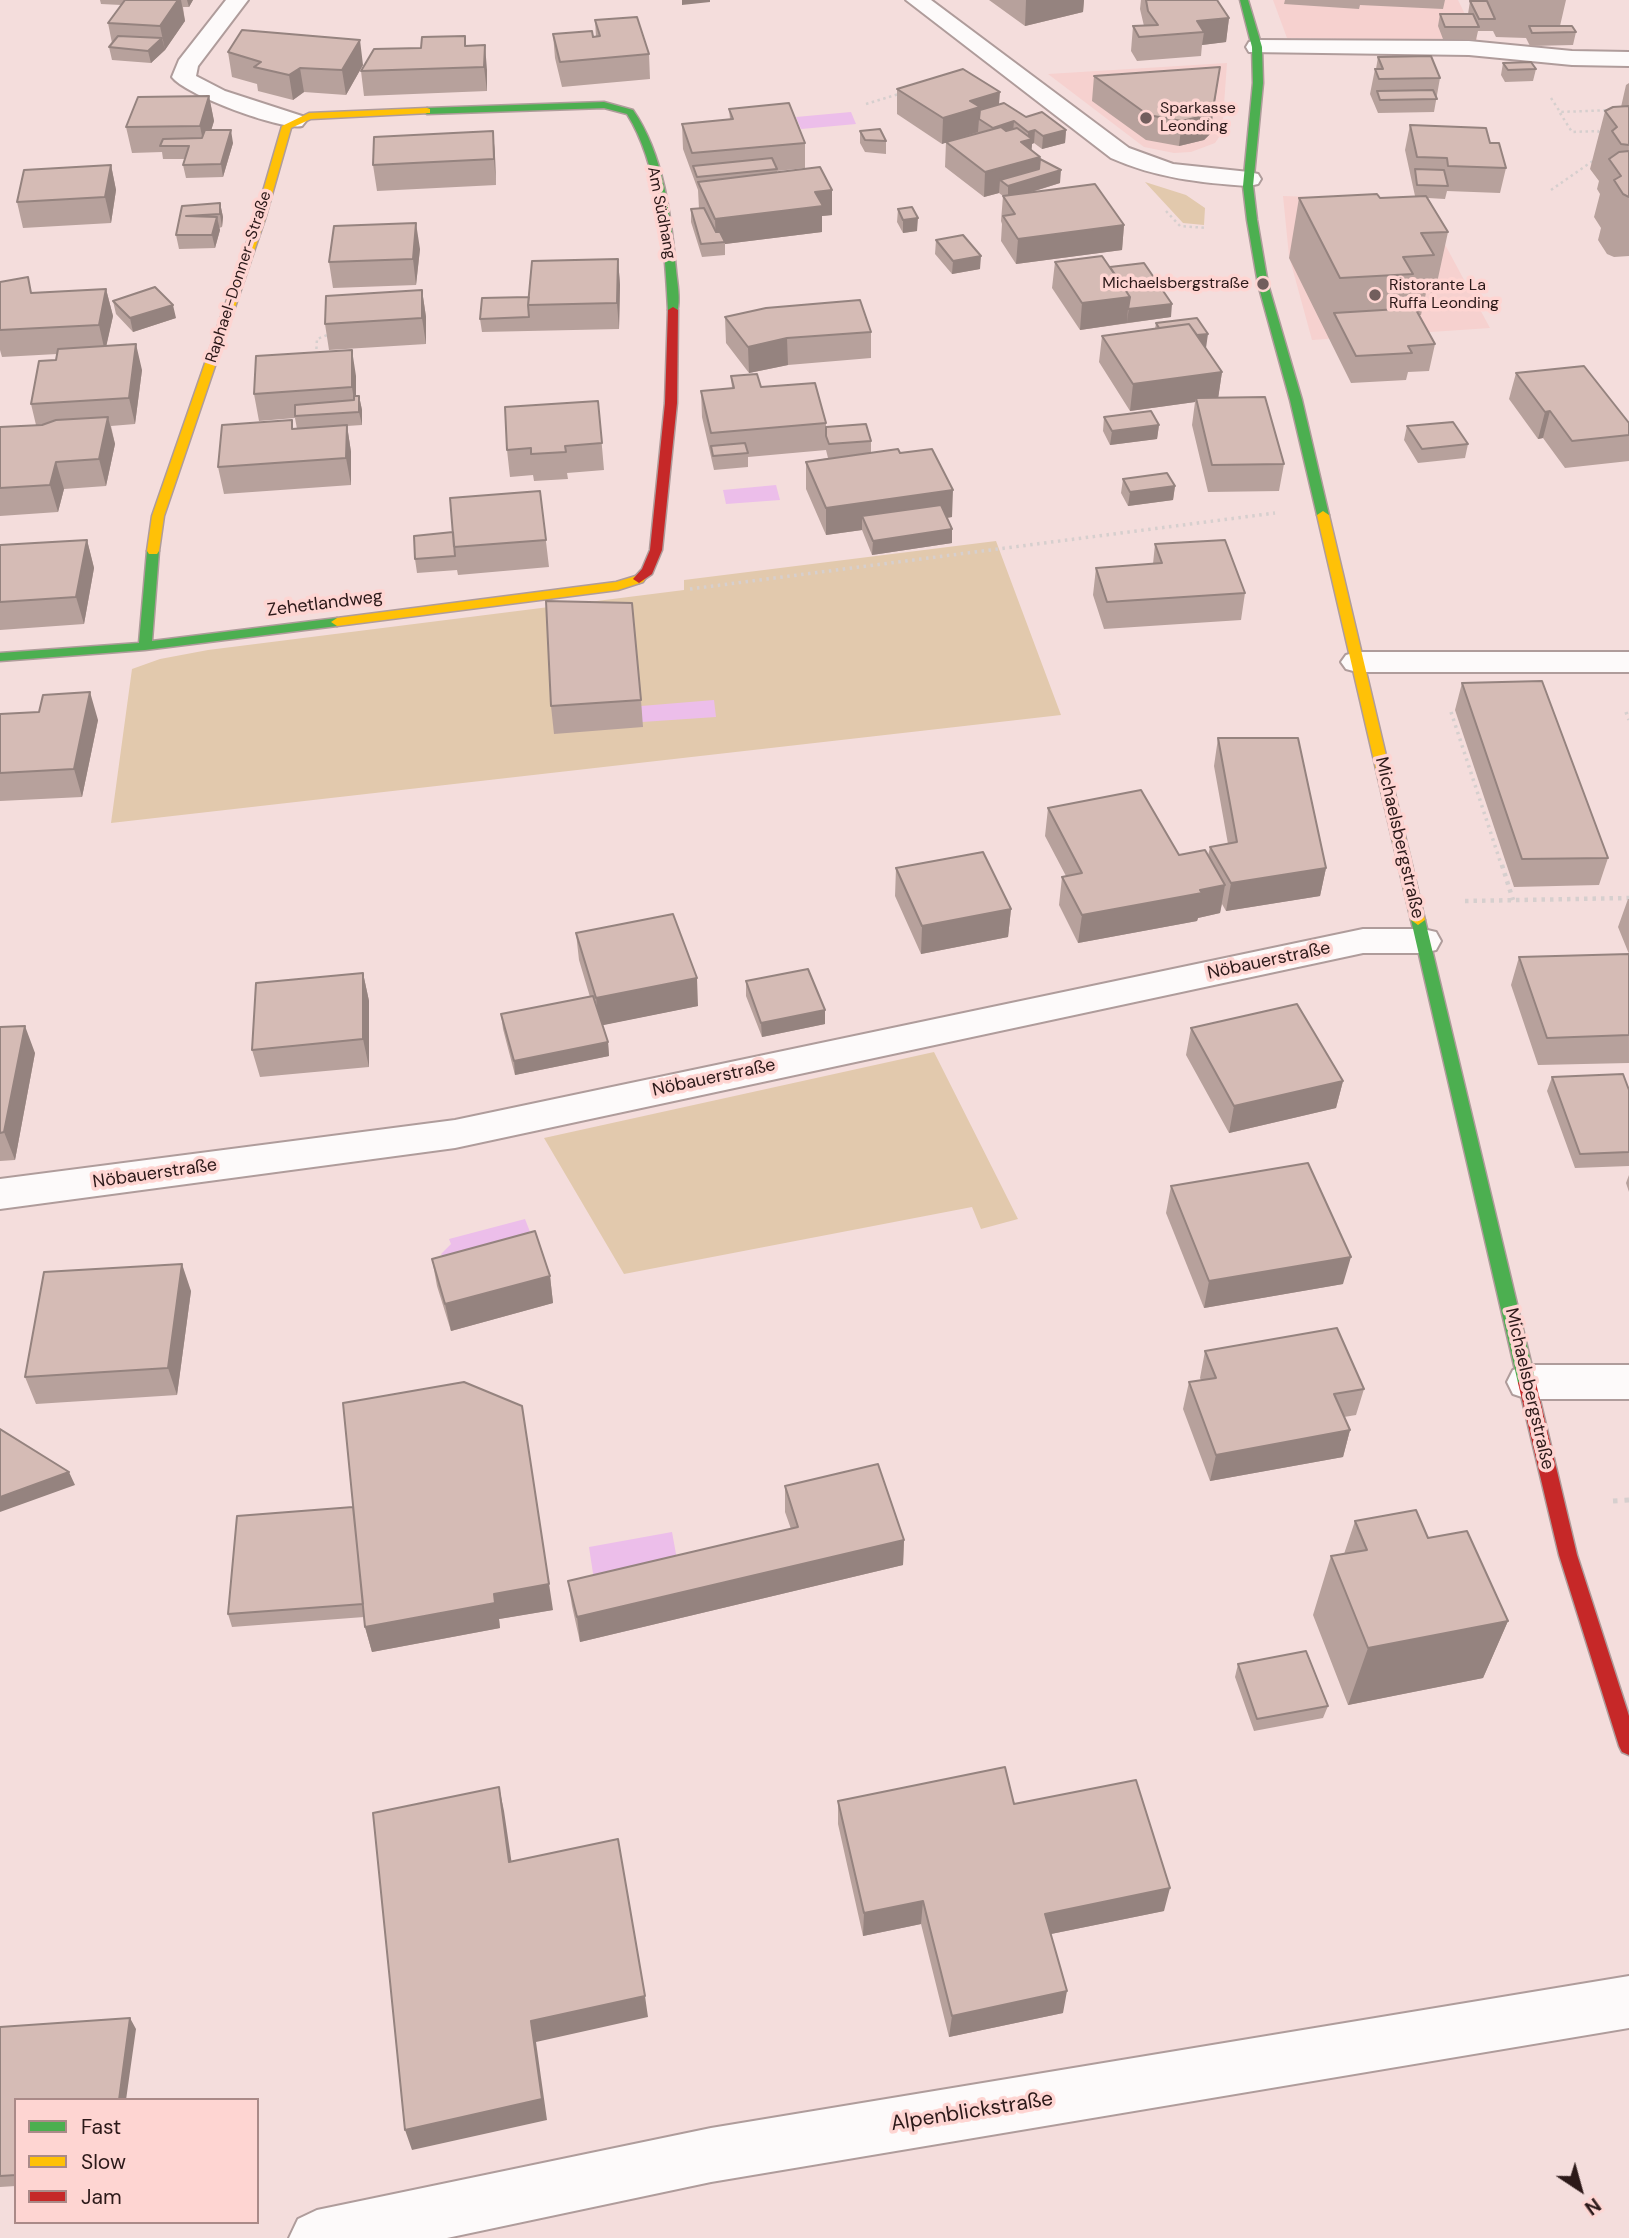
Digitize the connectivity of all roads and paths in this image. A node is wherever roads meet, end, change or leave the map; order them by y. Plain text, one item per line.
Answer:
1 (237, 0) edge
2 (917, 0) edge
3 (1244, 0) edge
4 (1257, 47) junction
5 (1629, 59) edge
6 (905, 92) edge
7 (866, 104) dead end
8 (1560, 112) dead end
9 (294, 121) junction
10 (1603, 140) dead end
11 (1599, 156) dead end
12 (1249, 179) junction
13 (1551, 190) dead end
14 (330, 334) edge
15 (308, 358) edge
16 (1322, 511) junction
17 (647, 574) junction
18 (145, 646) junction
19 (0, 657) edge
20 (1357, 662) junction
21 (1629, 662) edge
22 (1451, 712) dead end
23 (1626, 712) dead end
24 (1629, 720) edge
25 (1629, 898) edge
26 (1513, 900) junction
27 (1457, 902) dead end
28 (1423, 941) junction
29 (0, 1194) edge
30 (1528, 1382) junction
31 (1629, 1382) edge
32 (1629, 1500) edge
33 (1605, 1502) dead end
34 (1629, 1746) edge
35 (1629, 2003) edge
36 (317, 2238) edge

1 - 9 street
2 - 12 street
3 - 4 street, Michaelsbergstraße
4 - 5 street
4 - 12 street, Michaelsbergstraße
6 - 7 path
8 - 10 path
9 - 17 street, Am Südhang
9 - 18 street, Raphael-Donner-Straße
11 - 13 path
12 - 16 street, Michaelsbergstraße
14 - 15 path
16 - 17 path
16 - 20 street, Michaelsbergstraße
17 - 18 street, Zehetlandweg
18 - 19 street, Zehetlandweg
20 - 21 street
20 - 28 street, Michaelsbergstraße
22 - 26 path
23 - 24 path
25 - 26 path
26 - 27 path
28 - 29 street, Nöbauerstraße
28 - 30 street, Michaelsbergstraße
30 - 31 street
30 - 34 street, Michaelsbergstraße
32 - 33 path
35 - 36 street, Alpenblickstraße

